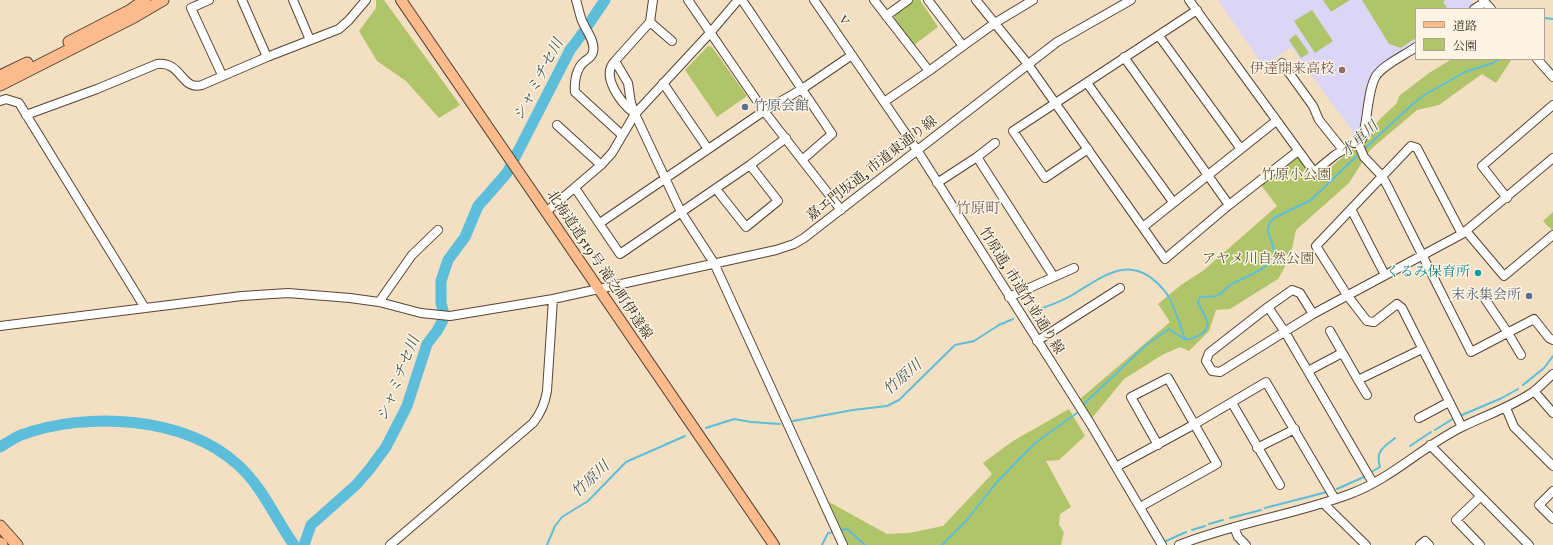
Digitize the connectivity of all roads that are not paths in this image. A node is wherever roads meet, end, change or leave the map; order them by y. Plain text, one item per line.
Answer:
1 (145, 0) edge
2 (163, 0) edge
3 (209, 0) edge
4 (242, 0) edge
5 (293, 0) edge
6 (366, 0) edge
7 (401, 0) edge
8 (576, 0) edge
9 (653, 0) edge
10 (688, 0) edge
11 (738, 0) edge
12 (742, 0) edge
13 (814, 0) edge
14 (874, 0) edge
15 (908, 0) edge
16 (928, 0) edge
17 (976, 0) edge
18 (1032, 0) edge
19 (1131, 0) edge
20 (1189, 0) edge
21 (1484, 1) edge
22 (1475, 8) edge
23 (1197, 10) junction
24 (886, 16) junction
25 (650, 22) junction
26 (995, 23) junction
27 (710, 33) junction
28 (1159, 36) junction
29 (310, 40) junction
30 (672, 41) dead end
31 (963, 46) junction
32 (1415, 48) edge
33 (852, 55) junction
34 (267, 57) junction
35 (1124, 57) junction
36 (1538, 60) edge
37 (615, 61) junction
38 (1282, 62) dead end
39 (1027, 63) junction
40 (928, 71) junction
41 (222, 75) junction
42 (0, 76) edge
43 (1553, 76) edge
44 (662, 83) junction
45 (1087, 83) junction
46 (0, 85) edge
47 (802, 89) junction
48 (0, 101) edge
49 (884, 102) junction
50 (1056, 104) junction
51 (1553, 105) edge
52 (764, 111) junction
53 (635, 114) junction
54 (26, 115) junction
55 (1276, 121) junction
56 (557, 125) dead end
57 (622, 135) junction
58 (786, 138) junction
59 (995, 143) dead end
60 (1360, 148) junction
61 (708, 149) junction
62 (1088, 149) junction
63 (1241, 149) junction
64 (916, 150) junction
65 (1342, 150) junction
66 (1298, 151) junction
67 (976, 156) junction
68 (1553, 158) edge
69 (802, 160) junction
70 (601, 165) junction
71 (750, 165) junction
72 (1208, 175) junction
73 (1382, 176) junction
74 (664, 179) junction
75 (937, 183) junction
76 (575, 188) junction
77 (716, 189) junction
78 (1507, 198) junction
79 (1173, 202) junction
80 (1229, 205) junction
81 (1351, 209) junction
82 (841, 210) junction
83 (546, 212) junction
84 (681, 212) junction
85 (600, 223) junction
86 (1143, 227) junction
87 (438, 230) dead end
88 (1464, 232) junction
89 (1553, 235) edge
90 (1422, 255) junction
91 (714, 263) junction
92 (1074, 268) dead end
93 (1385, 276) junction
94 (1054, 277) junction
95 (598, 288) junction
96 (1120, 288) dead end
97 (1347, 295) junction
98 (1009, 297) junction
99 (553, 299) junction
100 (1485, 300) dead end
101 (379, 302) junction
102 (1268, 307) junction
103 (145, 308) junction
104 (1314, 314) junction
105 (0, 326) edge
106 (1330, 331) dead end
107 (1285, 332) junction
108 (1508, 333) junction
109 (1553, 340) edge
110 (1037, 341) junction
111 (1422, 349) junction
112 (1342, 353) junction
113 (1521, 355) dead end
114 (1308, 371) junction
115 (1553, 374) edge
116 (1358, 380) junction
117 (1534, 391) junction
118 (1367, 394) dead end
119 (1449, 402) junction
120 (1232, 403) junction
121 (1506, 408) junction
122 (1553, 413) edge
123 (1419, 418) dead end
124 (1195, 424) junction
125 (1462, 427) junction
126 (1295, 429) junction
127 (1158, 445) junction
128 (1430, 445) junction
129 (1257, 448) junction
130 (1553, 466) edge
131 (1116, 467) junction
132 (1373, 483) junction
133 (1280, 484) dead end
134 (1553, 491) edge
135 (1480, 497) junction
136 (1335, 499) junction
137 (1323, 503) junction
138 (1140, 507) junction
139 (1553, 519) edge
140 (0, 526) edge
141 (1234, 527) junction
142 (17, 545) edge
143 (390, 545) edge
144 (774, 545) edge
145 (843, 545) edge
146 (1162, 545) edge
147 (1178, 545) edge
148 (1246, 545) edge
149 (1366, 545) edge
150 (1420, 545) edge
151 (1429, 545) edge
152 (1480, 545) edge
153 (1529, 545) edge

1 - 42 highway
2 - 46 highway
3 - 41 street
4 - 34 street
5 - 29 street
6 - 29 street
7 - 83 main road, 北海道道519号 滝之町伊達線
8 - 57 street
9 - 25 street
10 - 27 street
11 - 27 street
12 - 47 street
13 - 33 street, ｖ
14 - 24 street
15 - 24 street
16 - 31 street
17 - 26 street
18 - 26 street
19 - 39 street, 嘉エ門坂通, 市道東通り線
20 - 23 street
21 - 22 street
23 - 28 street
23 - 55 street
24 - 40 street
25 - 30 street
25 - 37 street
26 - 31 street
26 - 39 street
27 - 44 street
27 - 52 street
28 - 35 street
28 - 63 street
29 - 34 street
31 - 40 street
32 - 60 street
33 - 47 street
33 - 49 street, 竹原通, 市道竹並通り線
34 - 41 street
35 - 45 street
35 - 72 street
36 - 43 street
37 - 53 street
37 - 53 street
38 - 65 street
39 - 50 street
39 - 64 street, 嘉エ門坂通, 市道東通り線
40 - 49 street
41 - 54 street
44 - 53 street
44 - 61 street
45 - 50 street
45 - 79 street
47 - 52 street
47 - 69 street
48 - 54 street
49 - 64 street, 竹原通, 市道竹並通り線
50 - 62 street
50 - 62 street
51 - 78 street
52 - 58 street
52 - 61 street
53 - 57 street
53 - 74 street
54 - 103 street
55 - 63 street
55 - 66 street
56 - 70 street
57 - 70 street
58 - 69 street
58 - 71 street
59 - 67 street
60 - 65 street
60 - 73 street
61 - 74 street
62 - 86 street
63 - 72 street
64 - 75 street, 竹原通, 市道竹並通り線
64 - 82 street, 嘉エ門坂通, 市道東通り線
65 - 66 street
66 - 80 street
67 - 75 street
67 - 94 street
68 - 78 street
69 - 82 street
70 - 76 street
71 - 77 street
71 - 77 street
72 - 79 street
72 - 80 street
73 - 81 street
73 - 88 street
73 - 90 street
74 - 84 street
74 - 85 street
75 - 98 street, 竹原通, 市道竹並通り線
76 - 83 street
76 - 85 street
77 - 84 street
78 - 88 street
79 - 86 street
80 - 86 street
81 - 93 street
81 - 97 street
82 - 91 street, 嘉エ門坂通, 市道東通り線
83 - 95 main road, 北海道道519号 滝之町伊達線
84 - 85 street
84 - 91 street
87 - 101 street
88 - 89 street
88 - 90 street
90 - 93 street
90 - 108 street
91 - 95 street, 嘉エ門坂通, 市道東通り線
91 - 145 street
92 - 94 street
93 - 97 street
94 - 98 street
95 - 99 street, 嘉エ門坂通, 市道東通り線
95 - 144 main road, 北海道道519号 滝之町伊達線
96 - 110 street
97 - 104 street
97 - 111 street
98 - 110 street, 竹原通, 市道竹並通り線
99 - 101 street, 嘉エ門坂通, 市道東通り線
99 - 143 street
100 - 108 street
101 - 103 street, 嘉エ門坂通, 市道東通り線
102 - 104 street
102 - 107 street
102 - 107 street
103 - 105 street, 嘉エ門坂通, 市道東通り線
104 - 107 street
106 - 112 street
107 - 114 street
108 - 109 street
108 - 113 street
110 - 131 street, 竹原通, 市道竹並通り線
111 - 116 street
111 - 119 street
112 - 114 street
112 - 116 street
114 - 132 street
115 - 117 street
116 - 118 street
117 - 121 street
117 - 122 street
119 - 123 street
119 - 125 street
120 - 124 street
120 - 126 street
120 - 129 street
121 - 125 street
121 - 130 street
124 - 127 street
124 - 127 street
124 - 138 street
125 - 128 street
126 - 129 street
126 - 136 street
127 - 131 street
128 - 132 street
128 - 135 street
129 - 133 street
131 - 138 street, 竹原通, 市道竹並通り線
132 - 136 street
134 - 139 street
135 - 152 street
135 - 153 street
136 - 137 street
137 - 141 street
137 - 149 street
138 - 146 street, 竹原通, 市道竹並通り線
140 - 142 highway
141 - 147 street
141 - 148 street
150 - 151 street

